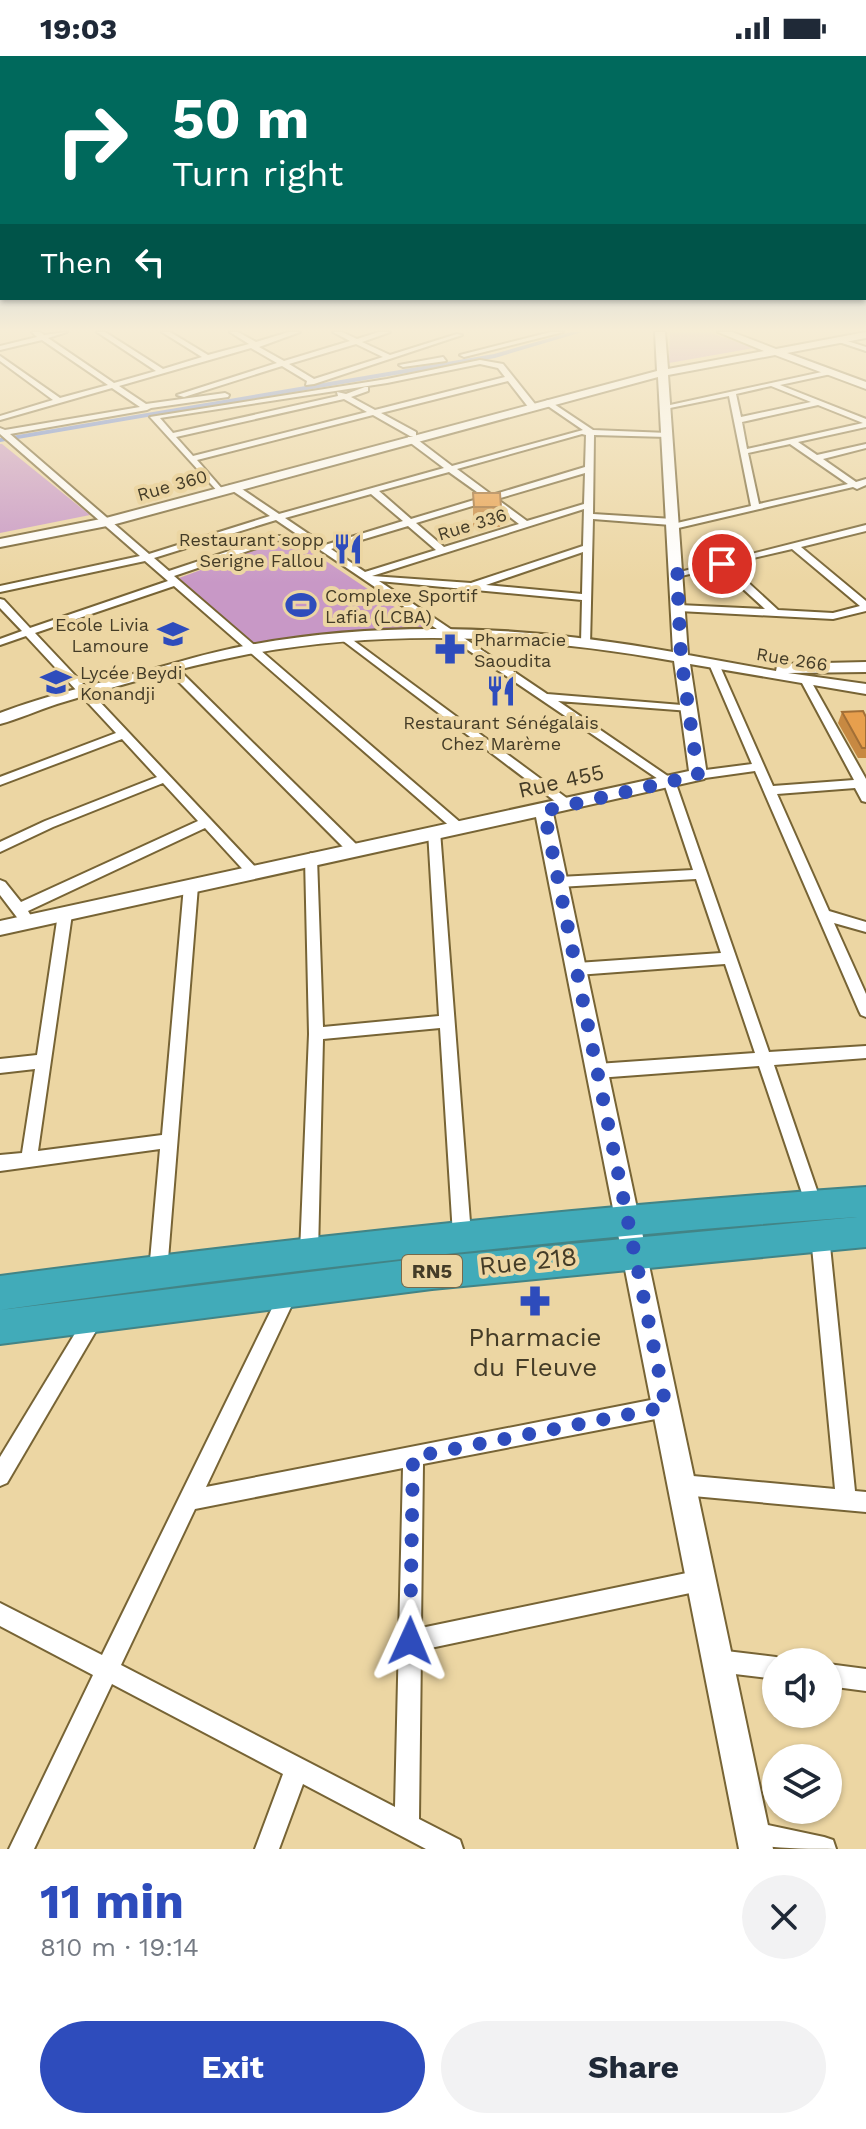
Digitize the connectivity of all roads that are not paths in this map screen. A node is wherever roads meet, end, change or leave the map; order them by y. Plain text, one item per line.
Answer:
1 (107, 416) edge
2 (162, 416) edge
3 (262, 416) edge
4 (363, 416) edge
5 (378, 416) edge
6 (491, 416) edge
7 (568, 416) edge
8 (666, 416) edge
9 (737, 416) edge
10 (759, 416) edge
11 (848, 416) edge
12 (738, 420) junction
13 (866, 424) edge
14 (590, 431) junction
15 (6, 435) edge
16 (668, 435) junction
17 (171, 436) junction
18 (412, 437) junction
19 (791, 441) junction
20 (866, 446) edge
21 (744, 452) junction
22 (816, 458) junction
23 (192, 459) junction
24 (588, 469) junction
25 (452, 470) junction
26 (866, 482) edge
27 (855, 485) junction
28 (233, 487) junction
29 (218, 488) junction
30 (373, 491) junction
31 (866, 492) edge
32 (489, 498) junction
33 (755, 506) junction
34 (589, 511) junction
35 (277, 517) junction
36 (104, 520) junction
37 (408, 520) junction
38 (525, 524) junction
39 (673, 524) junction
40 (866, 528) edge
41 (850, 532) junction
42 (0, 537) edge
43 (277, 538) dead end
44 (0, 543) edge
45 (866, 543) edge
46 (793, 545) junction
47 (588, 547) junction
48 (323, 548) junction
49 (441, 549) junction
50 (148, 557) junction
51 (722, 564) junction
52 (677, 574) junction
53 (367, 577) junction
54 (172, 579) junction
55 (472, 586) junction
56 (0, 589) edge
57 (586, 597) junction
58 (0, 602) edge
59 (866, 607) edge
60 (679, 608) junction
61 (775, 613) junction
62 (28, 631) junction
63 (449, 633) junction
64 (346, 638) junction
65 (0, 642) edge
66 (586, 643) junction
67 (251, 649) junction
68 (681, 657) junction
69 (714, 664) junction
70 (866, 667) edge
71 (172, 669) junction
72 (807, 683) junction
73 (866, 689) edge
74 (84, 692) junction
75 (544, 696) junction
76 (690, 708) junction
77 (0, 719) edge
78 (124, 734) junction
79 (759, 767) junction
80 (698, 775) junction
81 (165, 778) junction
82 (0, 781) edge
83 (669, 781) junction
84 (862, 783) edge
85 (769, 790) junction
86 (866, 798) edge
87 (556, 808) junction
88 (207, 822) junction
89 (457, 826) junction
90 (434, 831) junction
91 (0, 847) edge
92 (353, 849) junction
93 (311, 858) junction
94 (253, 872) junction
95 (702, 874) junction
96 (559, 882) junction
97 (0, 885) edge
98 (191, 886) junction
99 (65, 914) junction
100 (824, 915) junction
101 (24, 916) junction
102 (866, 927) edge
103 (0, 928) edge
104 (731, 958) junction
105 (577, 969) junction
106 (866, 1011) edge
107 (448, 1021) junction
108 (316, 1034) junction
109 (866, 1052) edge
110 (766, 1059) junction
111 (44, 1061) junction
112 (0, 1066) edge
113 (597, 1071) junction
114 (169, 1141) junction
115 (29, 1159) junction
116 (0, 1163) edge
117 (866, 1202) edge
118 (817, 1220) junction
119 (866, 1232) edge
120 (630, 1234) junction
121 (462, 1235) junction
122 (309, 1253) junction
123 (158, 1272) junction
124 (98, 1279) junction
125 (291, 1288) junction
126 (0, 1293) edge
127 (96, 1314) junction
128 (0, 1327) edge
129 (666, 1407) junction
130 (413, 1457) junction
131 (0, 1476) edge
132 (682, 1485) junction
133 (189, 1500) junction
134 (856, 1500) edge
135 (701, 1581) junction
136 (0, 1614) edge
137 (410, 1641) junction
138 (718, 1661) junction
139 (762, 1666) edge
140 (107, 1670) junction
141 (842, 1677) edge
142 (866, 1680) edge
143 (297, 1768) junction
144 (407, 1826) junction
145 (754, 1841) edge
146 (21, 1849) edge
147 (267, 1849) edge
148 (451, 1849) edge
149 (824, 1849) edge

1 - 15 street
2 - 17 street
3 - 17 street
4 - 23 street
5 - 18 street
6 - 18 street, Rue 360
7 - 14 street
8 - 16 street
9 - 12 street
10 - 12 street
11 - 13 street
12 - 21 street
13 - 19 street
14 - 16 street
14 - 24 street
14 - 25 street
15 - 36 street
16 - 39 street
17 - 23 street
18 - 25 street
18 - 28 street, Rue 360
18 - 29 street, Rue 360
19 - 21 street
19 - 22 street
20 - 22 street
21 - 33 street
22 - 27 street
23 - 29 street
24 - 32 street
24 - 34 street
25 - 30 street
25 - 32 street
26 - 27 street
27 - 31 street
27 - 33 street
28 - 29 street, Rue 360
28 - 35 street
29 - 36 street, Rue 360
30 - 35 street
30 - 37 street
32 - 37 street
32 - 38 street
33 - 39 street
34 - 38 street, Rue 336
34 - 39 street
34 - 47 street
35 - 48 street
35 - 50 street
36 - 42 street, Rue 360
36 - 44 street, Rue 360
36 - 50 street
37 - 48 street
37 - 49 street
38 - 49 street, Rue 336
39 - 52 street
40 - 41 street
41 - 45 street
41 - 46 street
43 - 54 street
46 - 51 street
46 - 59 street
47 - 55 street
47 - 57 street
48 - 53 street
49 - 53 street, Rue 336
50 - 54 street
50 - 56 street
51 - 52 street
51 - 61 street
52 - 60 street
53 - 55 street
53 - 63 street
54 - 62 street
54 - 67 street
55 - 57 street
57 - 66 street
58 - 62 street
59 - 61 street
60 - 61 street
60 - 68 street
62 - 65 street
62 - 74 street
63 - 64 street, Rue 266
63 - 66 street, Rue 266
63 - 75 street
64 - 67 street, Rue 266
64 - 87 street
66 - 68 street, Rue 266
67 - 71 street, Rue 266
67 - 89 street
68 - 69 street, Rue 266
68 - 76 street
69 - 70 street, Rue 266
69 - 72 street, Rue 266
69 - 79 street
71 - 74 street, Rue 266
71 - 92 street
72 - 73 street, Rue 266
72 - 84 street
74 - 77 street, Rue 266
74 - 78 street
75 - 76 street
75 - 83 street
76 - 80 street
78 - 81 street
78 - 82 street
79 - 80 street
79 - 85 street
80 - 83 street, Rue 455
81 - 88 street
81 - 91 street
83 - 87 street, Rue 455
83 - 95 street
84 - 85 street
84 - 86 street
85 - 100 street
87 - 89 street, Rue 455
87 - 96 street
88 - 94 street
88 - 101 street
89 - 90 street, Rue 455
90 - 92 street, Rue 455
90 - 107 street
92 - 93 street, Rue 455
93 - 94 street, Rue 455
93 - 108 street
94 - 98 street, Rue 455
95 - 96 street
95 - 104 street
96 - 105 street
97 - 101 street
98 - 99 street, Rue 455
98 - 114 street
99 - 101 street, Rue 455
99 - 111 street
100 - 102 street
100 - 106 street
101 - 103 street, Rue 455
104 - 105 street
104 - 110 street
105 - 113 street
107 - 108 street
107 - 121 street
108 - 122 street
109 - 110 street
110 - 113 street
110 - 118 street
111 - 112 street
111 - 115 street
113 - 120 street
114 - 115 street
114 - 123 street
115 - 116 street
117 - 118 highway, Rue 218 / RN5
118 - 119 highway, Rue 218 / RN5
118 - 120 highway, Rue 218 / RN5
118 - 134 street
120 - 121 highway, Rue 218 / RN5
120 - 125 highway, Rue 218 / RN5
120 - 129 street
121 - 122 highway, Rue 218 / RN5
122 - 123 highway, Rue 218 / RN5
123 - 124 highway, Rue 218 / RN5
124 - 126 highway, Rue 218 / RN5
124 - 127 street
125 - 127 highway, Rue 218 / RN5
125 - 133 street
127 - 128 highway, Rue 218 / RN5
127 - 131 street
129 - 130 street
129 - 132 street
130 - 133 street
130 - 137 street
132 - 134 street
132 - 135 street
133 - 140 street
135 - 137 street
135 - 138 street
136 - 140 street
137 - 144 street
138 - 139 street
138 - 145 street
140 - 143 street
140 - 146 street
141 - 142 street
143 - 144 street
143 - 147 street
144 - 148 street
145 - 149 street

